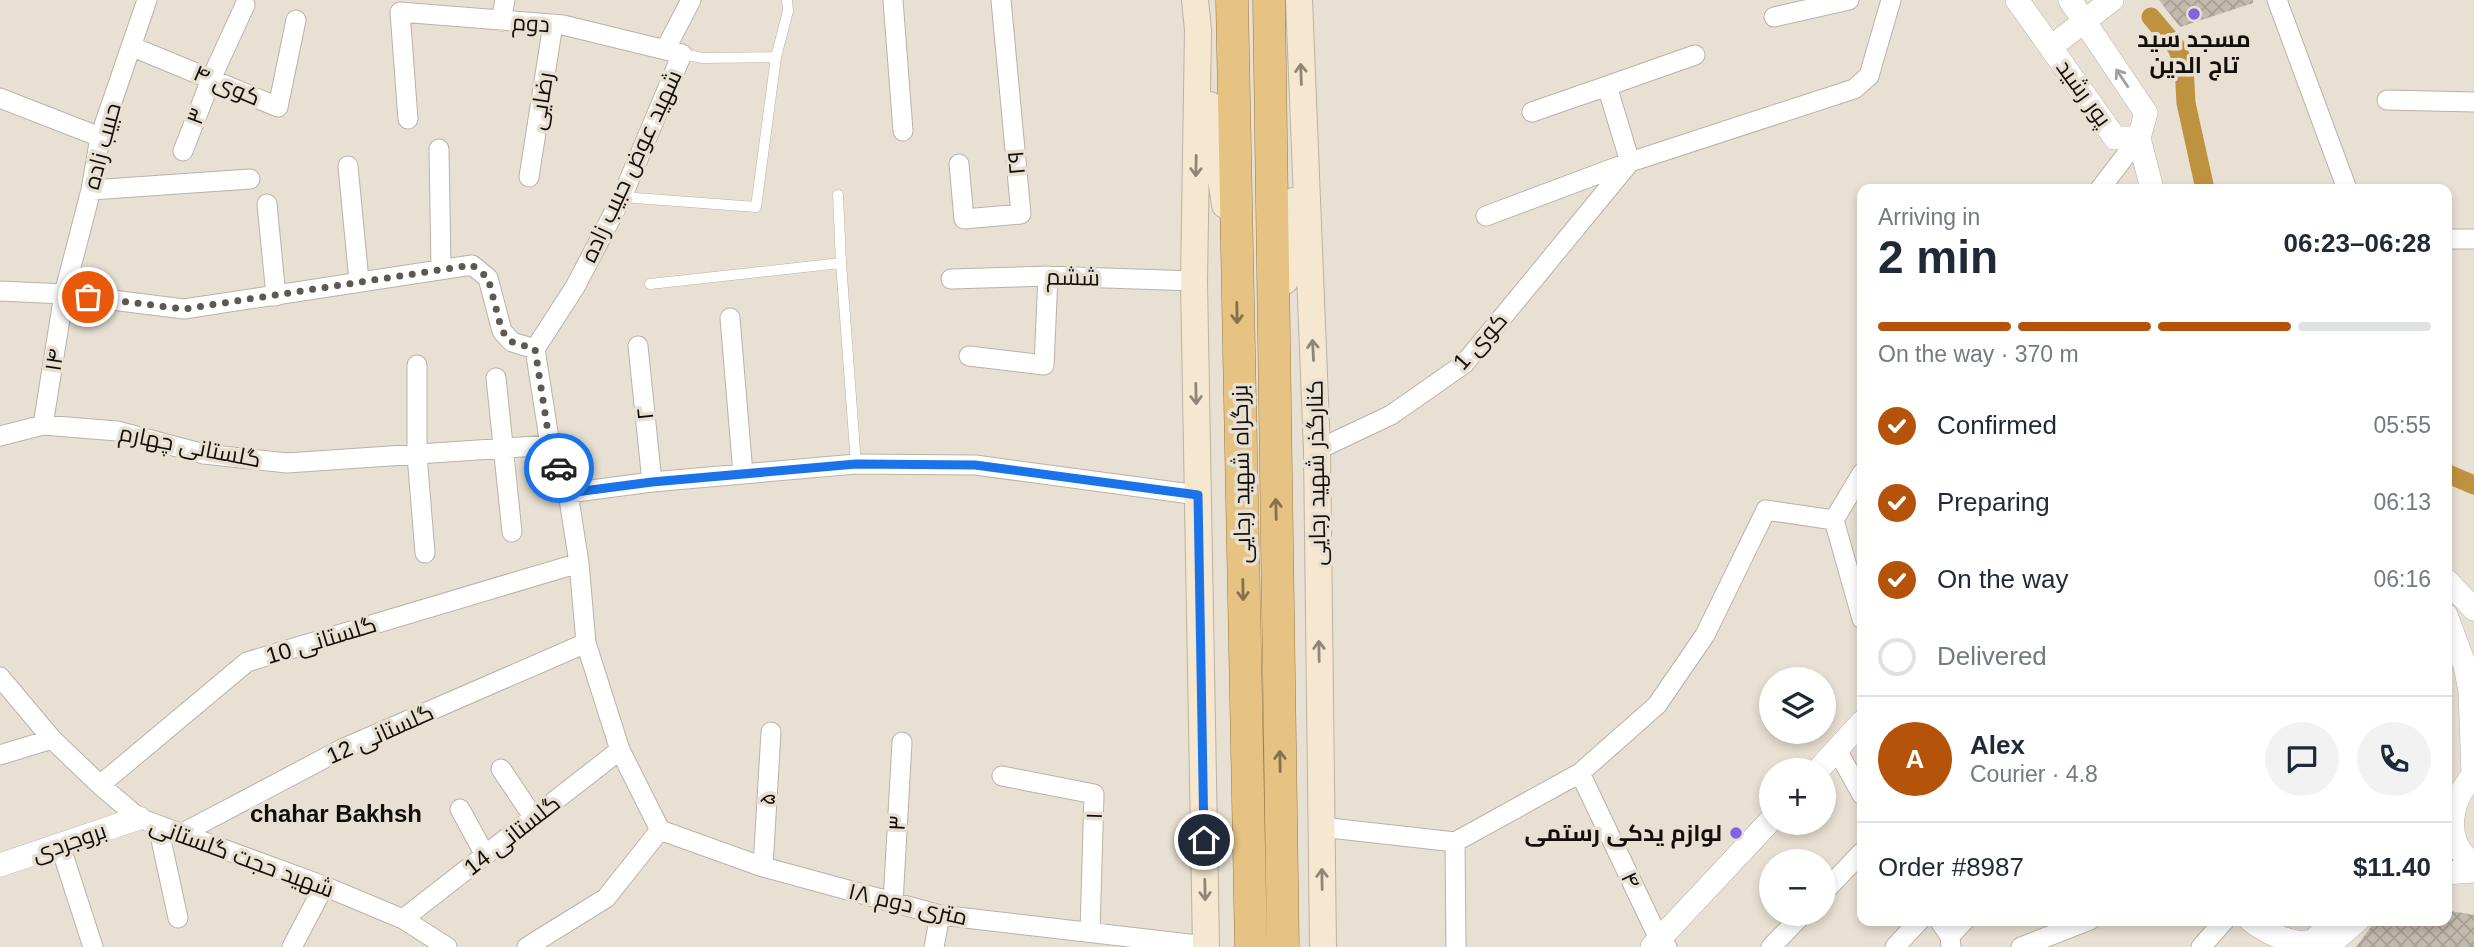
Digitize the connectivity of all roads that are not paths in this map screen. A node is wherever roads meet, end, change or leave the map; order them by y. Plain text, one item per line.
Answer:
1 (147, 0) edge
2 (505, 0) edge
3 (691, 0) edge
4 (787, 0) edge
5 (893, 0) edge
6 (1001, 0) edge
7 (1195, 0) edge
8 (1232, 0) edge
9 (1269, 0) edge
10 (1298, 0) edge
11 (1849, 0) edge
12 (1891, 0) edge
13 (2070, 0) edge
14 (2112, 0) edge
15 (2277, 0) edge
16 (2027, 4) edge
17 (245, 5) dead end
18 (1774, 17) dead end
19 (296, 20) dead end
20 (501, 21) junction
21 (2085, 22) junction
22 (553, 24) junction
23 (1198, 30) junction
24 (133, 47) junction
25 (2051, 47) junction
26 (673, 52) junction
27 (1695, 55) dead end
28 (776, 57) junction
29 (212, 77) junction
30 (1607, 86) junction
31 (0, 98) edge
32 (2387, 100) dead end
33 (2474, 102) edge
34 (1302, 107) junction
35 (1532, 112) dead end
36 (408, 119) dead end
37 (903, 131) dead end
38 (100, 137) junction
39 (2139, 138) junction
40 (439, 149) dead end
41 (183, 151) dead end
42 (1630, 162) junction
43 (959, 164) dead end
44 (348, 166) dead end
45 (529, 177) dead end
46 (250, 179) dead end
47 (2104, 184) edge
48 (2151, 184) edge
49 (2345, 184) edge
50 (91, 190) junction
51 (838, 195) dead end
52 (622, 197) junction
53 (267, 204) dead end
54 (1486, 216) dead end
55 (2452, 239) edge
56 (2474, 239) edge
57 (841, 263) junction
58 (441, 269) junction
59 (1048, 275) junction
60 (1236, 276) junction
61 (951, 279) dead end
62 (359, 281) junction
63 (1194, 281) junction
64 (650, 284) dead end
65 (0, 291) edge
66 (64, 294) junction
67 (276, 296) junction
68 (730, 318) dead end
69 (638, 346) dead end
70 (535, 349) junction
71 (969, 356) dead end
72 (417, 365) dead end
73 (496, 378) dead end
74 (1274, 391) junction
75 (43, 425) junction
76 (0, 436) edge
77 (550, 445) junction
78 (503, 449) junction
79 (1317, 450) junction
80 (417, 454) junction
81 (856, 464) junction
82 (743, 474) junction
83 (1857, 481) edge
84 (652, 482) junction
85 (568, 493) junction
86 (1198, 495) junction
87 (1834, 520) junction
88 (512, 532) dead end
89 (425, 553) dead end
90 (579, 563) junction
91 (2452, 586) edge
92 (1857, 601) edge
93 (2474, 610) edge
94 (2452, 631) edge
95 (586, 643) junction
96 (0, 677) edge
97 (1857, 730) edge
98 (771, 732) dead end
99 (52, 739) junction
100 (902, 742) dead end
101 (1857, 744) edge
102 (620, 750) junction
103 (0, 755) edge
104 (1840, 756) junction
105 (1836, 759) edge
106 (1836, 763) edge
107 (501, 769) dead end
108 (1580, 773) junction
109 (1002, 776) dead end
110 (2474, 776) edge
111 (100, 785) junction
112 (1857, 786) edge
113 (2452, 806) edge
114 (460, 809) dead end
115 (534, 818) junction
116 (148, 822) junction
117 (2452, 826) edge
118 (1321, 827) junction
119 (660, 830) junction
120 (1759, 834) edge
121 (179, 835) junction
122 (1774, 835) edge
123 (1455, 842) junction
124 (60, 845) junction
125 (485, 855) junction
126 (1857, 857) edge
127 (2474, 864) edge
128 (0, 865) edge
129 (763, 867) junction
130 (2474, 872) edge
131 (2452, 873) edge
132 (1836, 879) edge
133 (324, 886) junction
134 (893, 903) junction
135 (940, 915) junction
136 (178, 918) dead end
137 (403, 919) junction
138 (1791, 926) edge
139 (1914, 926) edge
140 (2075, 926) edge
141 (2221, 926) edge
142 (2236, 926) edge
143 (2258, 926) edge
144 (2328, 926) edge
145 (2348, 926) edge
146 (1090, 931) junction
147 (1662, 945) edge
148 (2317, 945) edge
149 (1206, 946) edge
150 (93, 947) edge
151 (292, 947) edge
152 (447, 947) edge
153 (527, 947) edge
154 (934, 947) edge
155 (1251, 947) edge
156 (1283, 947) edge
157 (1322, 947) edge
158 (1457, 947) edge
159 (1771, 947) edge
160 (1895, 947) edge
161 (2021, 947) edge
162 (2201, 947) edge
163 (2266, 947) edge

1 - 24 street, حبیب زاده
2 - 20 street
3 - 26 street, شهید عوض حبیب زاده
4 - 28 lane
5 - 37 street
6 - 43 street, ۲۹
7 - 23 main road
8 - 60 highway, بزرگراه شهید رجایی
9 - 74 highway, بزرگراه شهید رجایی
34 -> 10 main road, کنارگذر شهید رجایی
11 - 18 street
12 - 42 street
13 - 21 street, پور رشید
14 - 21 street
15 - 49 street
16 - 25 street, پور رشید
17 - 29 street, ۳
19 - 29 street, کوی ۴
20 - 22 street, دوم
20 - 36 street, دوم
21 - 25 street
39 -> 21 street, پور رشید
22 - 26 street, دوم
22 - 45 street, رضایی
23 - 60 main road
23 -> 63 main road
24 - 29 street, کوی ۴
24 - 38 street, حبیب زاده
25 - 39 street, پور رشید
26 - 28 lane
26 - 52 street, شهید عوض حبیب زاده
27 - 30 street
28 - 52 lane
29 - 41 street, ۳
30 - 35 street
30 - 42 street
31 - 38 street
32 - 33 street
34 - 74 main road
79 -> 34 main road, کنارگذر شهید رجایی
38 - 50 street, حبیب زاده
39 - 47 street
39 - 48 street
40 - 58 street
42 - 54 street
42 - 79 street, کوی 1
44 - 62 street
46 - 50 street
50 - 66 street, حبیب زاده
51 - 57 lane
52 - 70 street, شهید عوض حبیب زاده
53 - 67 street
55 - 56 street
57 - 64 lane
57 - 81 lane
58 - 62 street
58 - 70 street
59 - 61 street, ششم
59 - 63 street, ششم
59 - 71 street
60 -> 155 highway, بزرگراه شهید رجایی
62 - 67 street
63 -> 86 main road
65 - 66 street
66 - 67 street
66 - 75 street, ۱۴
68 - 82 street
69 - 84 street, ۲
70 - 77 street
72 - 80 street
73 - 78 street
156 -> 74 highway, بزرگراه شهید رجایی
75 - 76 street, گلستانی چهارم
75 - 80 street, گلستانی چهارم
77 - 78 street, گلستانی چهارم
77 - 85 street
78 - 80 street, گلستانی چهارم
78 - 88 street
118 -> 79 main road, کنارگذر شهید رجایی
80 - 89 street
81 - 82 street
81 - 86 street
82 - 84 street
83 - 87 street
84 - 85 street
85 - 90 street
86 -> 149 main road
87 - 92 street
87 - 108 street
90 - 95 street
90 - 111 street, گلستانی 10
91 - 93 street
94 - 110 street
95 - 102 street
95 - 121 street, گلستانی 12
96 - 99 street, شهید حجت گلستانی
97 - 104 street
98 - 129 street, ۵
99 - 103 street
99 - 111 street, شهید حجت گلستانی
100 - 134 street, ۳
101 - 104 street
102 - 115 street, گلستانی 14
102 - 119 street
104 - 105 street
104 - 106 street
104 - 112 street
107 - 115 street
108 - 123 street
108 - 147 street, ۴
109 - 146 street, ۱
110 - 113 street
111 - 116 street, شهید حجت گلستانی
114 - 125 street
115 - 125 street, گلستانی 14
116 - 121 street, شهید حجت گلستانی
116 - 124 street, بروجردی
116 - 136 street
117 - 127 street
118 - 123 street
157 -> 118 main road, کنارگذر شهید رجایی
119 - 129 street, ۱۸ متری دوم
119 - 153 street
120 - 147 street
121 - 133 street, شهید حجت گلستانی
122 - 147 street
123 - 158 street
124 - 128 street, بروجردی
124 - 150 street
125 - 137 street, گلستانی 14
126 - 132 street
129 - 134 street, ۱۸ متری دوم
130 - 131 street
133 - 137 street, شهید حجت گلستانی
133 - 151 street
134 - 135 street, ۱۸ متری دوم
135 - 146 street, ۱۸ متری دوم
135 - 154 street
137 - 152 street, شهید حجت گلستانی
138 - 159 street
139 - 160 street
140 - 161 street
141 - 162 street
142 - 163 street
143 - 148 street
144 - 148 street
145 - 148 street
146 - 149 street, ۱۸ متری دوم

